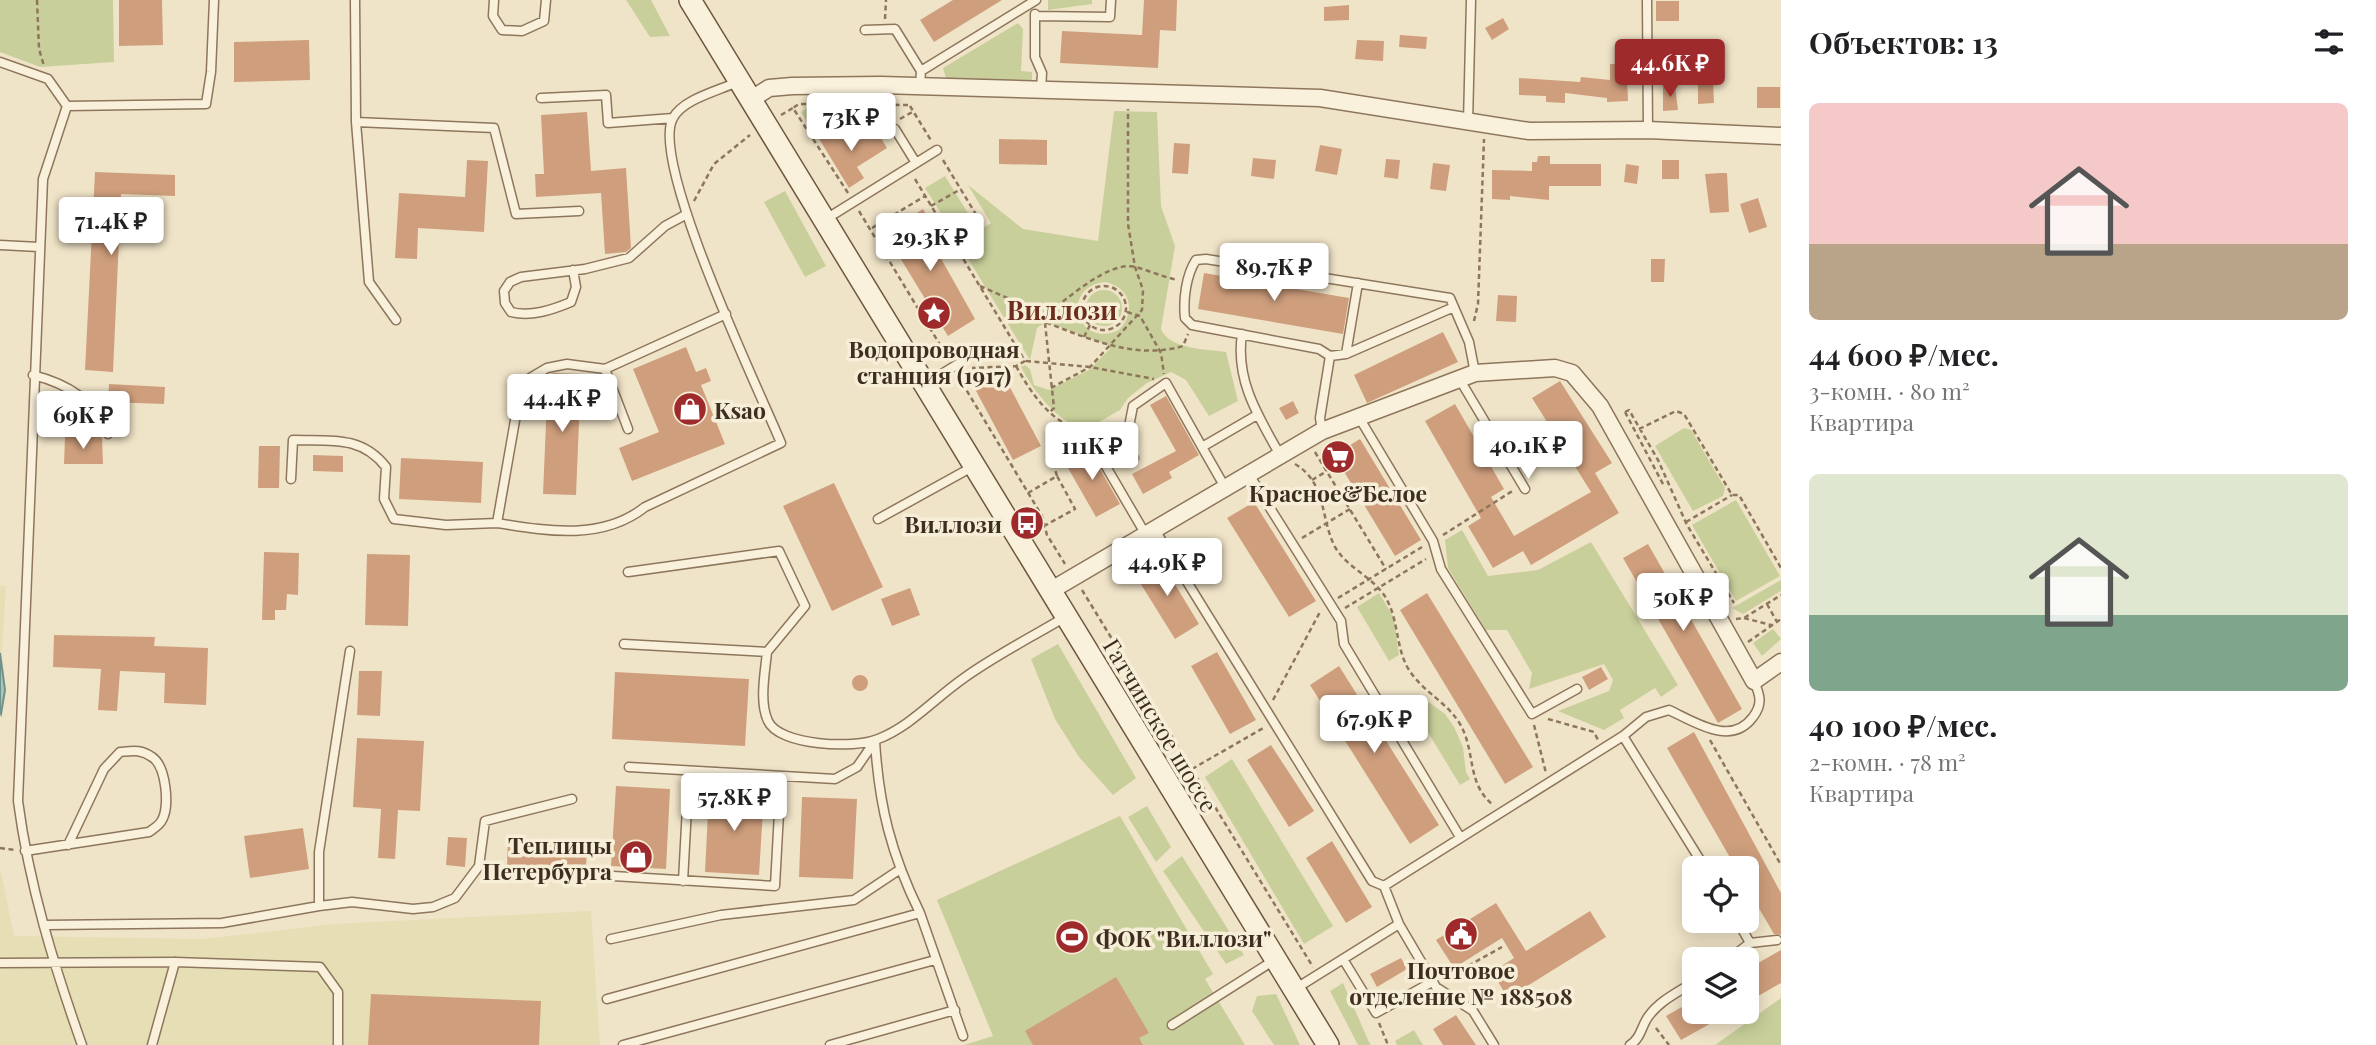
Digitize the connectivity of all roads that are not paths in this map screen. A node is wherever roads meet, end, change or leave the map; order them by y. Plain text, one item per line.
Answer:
1 (214, 0) edge
2 (355, 0) edge
3 (494, 0) edge
4 (546, 0) edge
5 (690, 0) edge
6 (1111, 0) edge
7 (1471, 0) edge
8 (1647, 0) edge
9 (1032, 2) edge
10 (1036, 16) junction
11 (865, 30) dead end
12 (0, 62) edge
13 (921, 78) junction
14 (738, 81) junction
15 (1041, 89) junction
16 (541, 98) dead end
17 (750, 100) junction
18 (67, 106) junction
19 (673, 118) junction
20 (356, 122) junction
21 (1468, 123) junction
22 (894, 126) road end
23 (1648, 130) junction
24 (1781, 136) edge
25 (937, 150) dead end
26 (916, 163) junction
27 (579, 211) dead end
28 (687, 214) junction
29 (824, 220) junction
30 (0, 245) edge
31 (39, 247) junction
32 (573, 270) junction
33 (1358, 283) junction
34 (1454, 307) junction
35 (726, 314) junction
36 (396, 320) dead end
37 (1242, 334) junction
38 (1346, 354) junction
39 (1330, 356) junction
40 (965, 365) road end
41 (605, 369) junction
42 (33, 375) junction
43 (1468, 377) junction
44 (925, 385) junction
45 (1257, 415) junction
46 (1360, 419) junction
47 (628, 429) dead end
48 (1322, 431) junction
49 (108, 434) dead end
50 (1087, 434) road end
51 (1202, 447) junction
52 (1280, 455) junction
53 (1134, 458) dead end
54 (974, 466) junction
55 (1248, 473) junction
56 (291, 479) dead end
57 (1524, 487) road end
58 (1226, 489) junction
59 (878, 519) dead end
60 (497, 523) junction
61 (1151, 533) junction
62 (628, 572) dead end
63 (1050, 591) junction
64 (1065, 617) junction
65 (624, 644) dead end
66 (350, 651) dead end
67 (767, 652) junction
68 (1781, 662) edge
69 (1754, 681) junction
70 (1577, 689) dead end
71 (1623, 736) junction
72 (875, 741) junction
73 (629, 767) dead end
74 (690, 771) junction
75 (781, 776) junction
76 (572, 799) dead end
77 (1460, 838) junction
78 (68, 845) junction
79 (25, 852) junction
80 (1697, 856) edge
81 (899, 870) junction
82 (613, 876) dead end
83 (683, 880) junction
84 (1384, 886) junction
85 (318, 906) junction
86 (920, 913) junction
87 (1399, 924) junction
88 (46, 925) junction
89 (1744, 933) edge
90 (611, 939) dead end
91 (1777, 940) dead end
92 (1750, 943) junction
93 (1745, 947) edge
94 (1276, 959) junction
95 (1343, 959) junction
96 (935, 960) junction
97 (0, 962) edge
98 (175, 962) junction
99 (53, 964) junction
100 (1432, 982) junction
101 (1294, 989) junction
102 (1682, 989) edge
103 (607, 999) dead end
104 (955, 1010) junction
105 (1172, 1024) dead end
106 (963, 1037) dead end
107 (82, 1045) edge
108 (152, 1045) edge
109 (338, 1045) edge
110 (623, 1045) edge
111 (830, 1045) edge
112 (1328, 1045) edge
113 (1494, 1045) edge
114 (1630, 1045) edge

1 - 18 lane
2 - 20 lane
3 - 4 lane
5 - 14 main road, Гатчинское шоссе
6 - 10 lane
7 - 21 lane
8 - 23 lane
9 - 10 lane
9 - 13 lane
10 - 15 lane
11 - 13 lane
12 - 18 lane
13 - 15 street
13 - 17 street
14 - 17 main road, Гатчинское шоссе
14 - 19 lane
15 - 21 street
16 - 19 lane
17 - 29 main road, Гатчинское шоссе
18 - 31 lane
19 - 28 lane
20 - 27 lane
20 - 36 lane
21 - 23 street
22 - 26 lane
23 - 24 street
25 - 26 lane
26 - 29 lane
28 - 32 lane
28 - 35 lane
29 - 44 main road, Гатчинское шоссе
30 - 31 lane
31 - 42 lane
32 - 32 lane
33 - 34 lane
33 - 37 lane
33 - 38 lane
34 - 38 lane
34 - 43 lane
35 - 41 lane
35 - 60 lane
37 - 39 lane
37 - 45 lane
38 - 39 lane
39 - 48 lane
40 - 44 lane
41 - 47 lane
41 - 60 lane
42 - 49 lane
42 - 79 lane
43 - 46 street
43 - 57 lane
43 - 69 street
44 - 54 main road, Гатчинское шоссе
45 - 51 lane
45 - 52 lane
46 - 48 street
46 - 70 lane
48 - 52 street
50 - 61 lane
51 - 53 lane
51 - 58 lane
52 - 55 street
54 - 59 lane
54 - 63 main road, Гатчинское шоссе
55 - 58 street
55 - 77 lane
56 - 60 lane
58 - 61 street
61 - 63 street
61 - 84 lane
62 - 67 lane
63 - 64 main road, Гатчинское шоссе
64 - 72 lane
64 - 94 main road, Гатчинское шоссе
65 - 67 lane
66 - 85 lane
67 - 72 lane
68 - 69 street
69 - 71 lane
71 - 77 lane
71 - 80 lane
72 - 75 lane
72 - 81 lane
73 - 74 lane
74 - 75 lane
74 - 83 lane
75 - 83 lane
76 - 85 lane
77 - 84 lane
78 - 78 lane
78 - 79 lane
79 - 88 lane
81 - 86 lane
81 - 90 lane
82 - 83 lane
84 - 87 lane
85 - 88 lane
86 - 96 lane
86 - 103 lane
87 - 95 lane
87 - 100 lane
88 - 99 lane
89 - 92 lane
91 - 92 lane
92 - 93 lane
94 - 101 main road, Гатчинское шоссе
94 - 105 lane
95 - 100 lane
95 - 101 lane
96 - 104 lane
96 - 110 lane
97 - 99 lane
98 - 99 lane
98 - 108 lane
98 - 109 lane
99 - 107 lane
100 - 113 lane
101 - 112 main road, Гатчинское шоссе
102 - 114 lane
104 - 106 lane
104 - 111 lane

